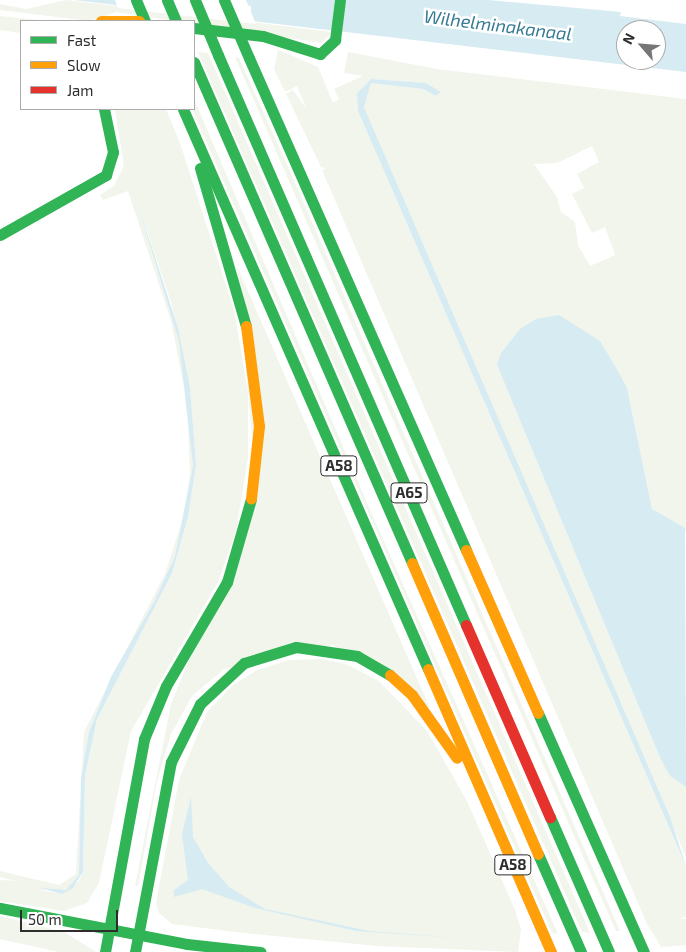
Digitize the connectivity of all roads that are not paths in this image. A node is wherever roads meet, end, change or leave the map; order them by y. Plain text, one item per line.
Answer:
1 (136, 0) edge
2 (167, 0) edge
3 (195, 0) edge
4 (224, 0) edge
5 (340, 0) edge
6 (145, 20) edge
7 (176, 20) edge
8 (195, 28) edge
9 (195, 64) edge
10 (104, 110) edge
11 (183, 110) edge
12 (195, 137) junction
13 (0, 234) edge
14 (483, 796) junction
15 (0, 908) edge
16 (108, 930) junction
17 (138, 934) junction
18 (105, 952) edge
19 (135, 952) edge
20 (261, 952) edge
21 (551, 952) edge
22 (581, 952) edge
23 (609, 952) edge
24 (644, 952) edge

1 - 6 main road
2 - 7 main road
3 - 23 main road, A65, bridge
4 - 24 main road, bridge
5 - 8 main road
9 - 22 main road, A65
10 - 13 main road
11 - 12 main road, A58
12 - 14 main road, A58
12 - 16 main road, A58
14 - 17 main road, A58
14 - 21 main road, A58
15 - 16 main road
16 - 17 main road
16 - 18 main road
17 - 19 main road
17 - 20 main road

